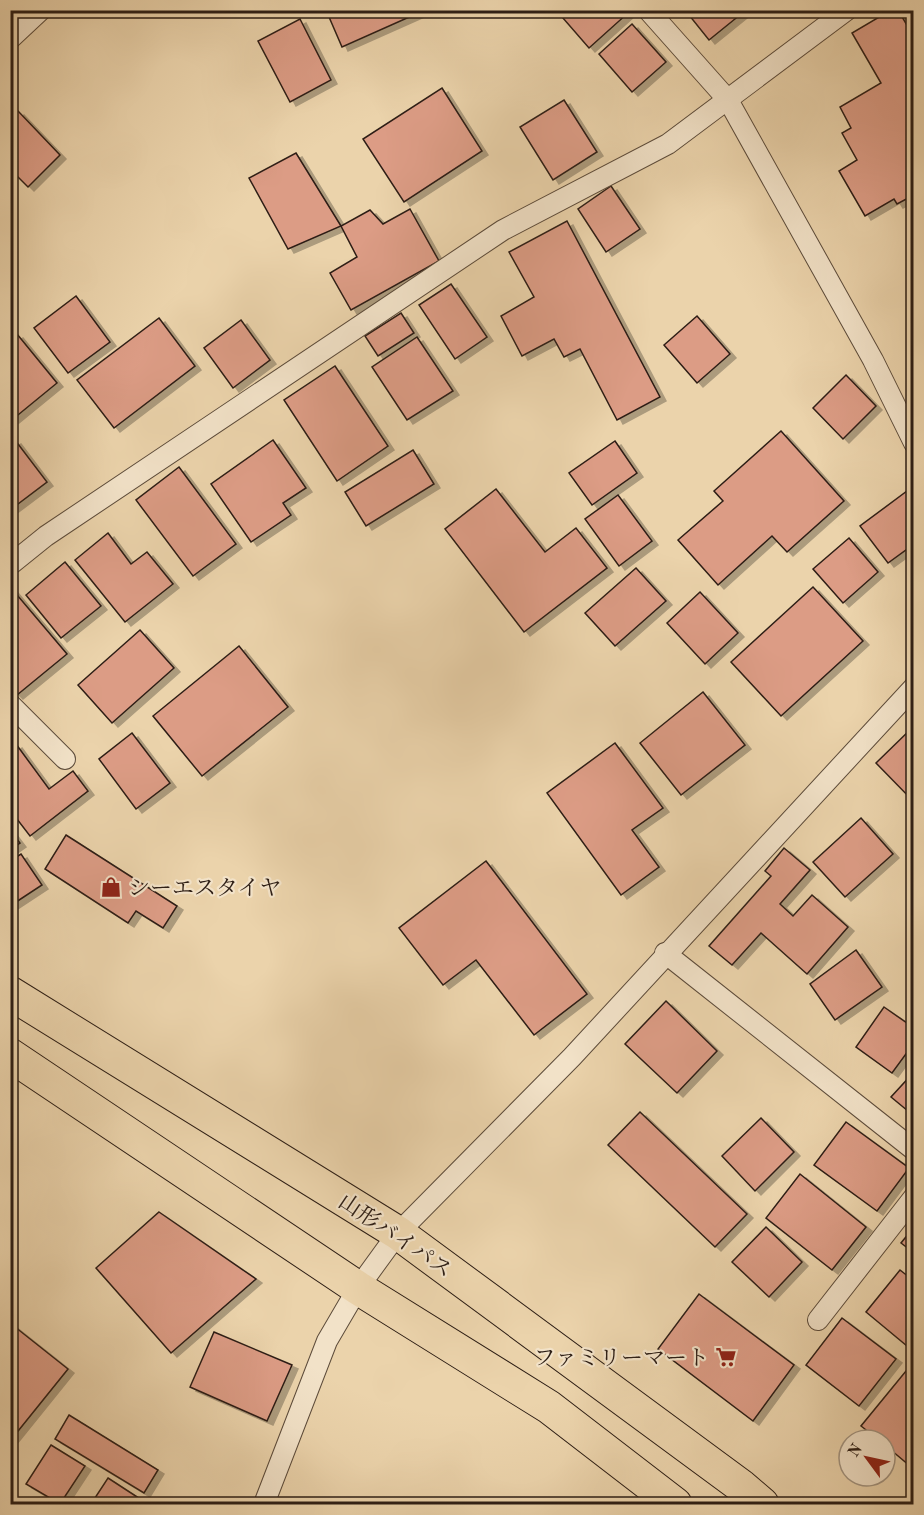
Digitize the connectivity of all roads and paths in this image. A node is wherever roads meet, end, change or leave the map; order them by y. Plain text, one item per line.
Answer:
1 (41, 10) edge
2 (648, 10) edge
3 (847, 10) edge
4 (10, 39) edge
5 (728, 100) junction
6 (914, 443) edge
7 (10, 565) edge
8 (914, 687) edge
9 (10, 704) edge
10 (65, 759) dead end
11 (665, 953) junction
12 (10, 993) edge
13 (10, 1054) edge
14 (914, 1150) edge
15 (914, 1197) edge
16 (398, 1233) junction
17 (358, 1288) junction
18 (819, 1320) dead end
19 (264, 1504) edge
20 (675, 1504) edge
21 (762, 1504) edge

1 - 4 lane
2 - 5 lane
3 - 5 lane
5 - 6 lane
5 - 7 lane
8 - 11 lane
9 - 10 lane
11 - 14 lane
11 - 16 lane
12 - 16 highway, 山形バイパス
13 - 17 highway
15 - 18 lane
16 - 17 lane
16 - 21 highway, 山形バイパス
17 - 19 lane
17 - 20 highway

